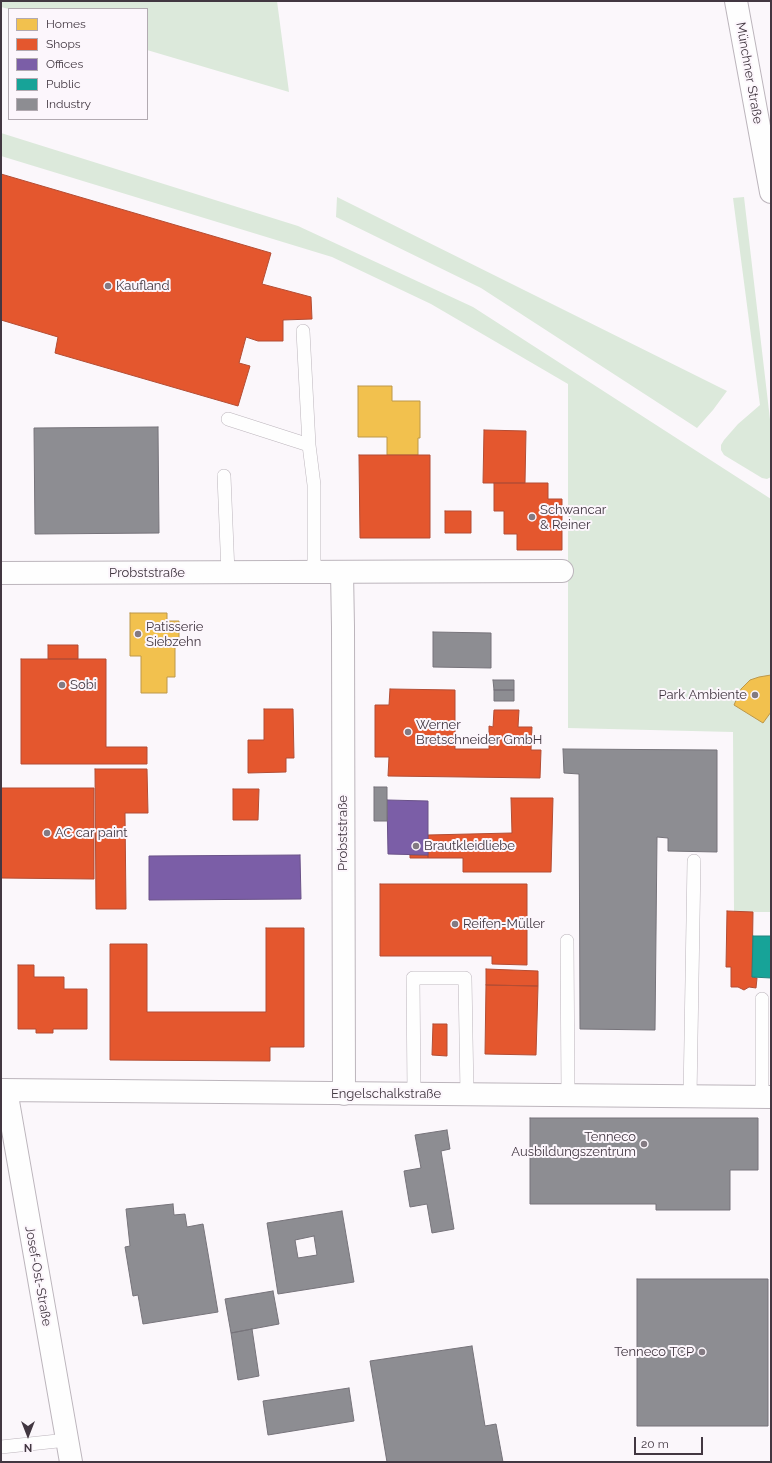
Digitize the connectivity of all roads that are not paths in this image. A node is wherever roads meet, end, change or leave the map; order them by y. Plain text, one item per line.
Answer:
1 (736, 1) edge
2 (771, 192) edge
3 (303, 331) dead end
4 (228, 419) dead end
5 (309, 445) junction
6 (224, 476) dead end
7 (562, 571) dead end
8 (342, 572) junction
9 (1, 573) edge
10 (228, 573) junction
11 (314, 573) junction
12 (694, 861) dead end
13 (567, 941) dead end
14 (762, 999) dead end
15 (3, 1090) edge
16 (344, 1094) junction
17 (414, 1094) junction
18 (467, 1094) junction
19 (568, 1095) junction
20 (690, 1096) junction
21 (766, 1098) edge
22 (67, 1440) junction
23 (1, 1448) edge
24 (71, 1462) edge

1 - 2 street, Münchner Straße
3 - 5 lane
4 - 5 lane
5 - 11 lane
6 - 10 lane
7 - 8 street, Probststraße
8 - 11 street, Probststraße
8 - 16 street, Probststraße
9 - 10 street, Probststraße
10 - 11 street, Probststraße
12 - 20 lane
13 - 19 lane
14 - 21 lane
15 - 16 street, Engelschalkstraße
15 - 22 street, Josef-Ost-Straße
16 - 17 street, Engelschalkstraße
17 - 18 street, Engelschalkstraße
17 - 18 lane
18 - 19 street, Engelschalkstraße
19 - 20 street, Engelschalkstraße
20 - 21 street, Engelschalkstraße
22 - 23 lane
22 - 24 street, Josef-Ost-Straße

